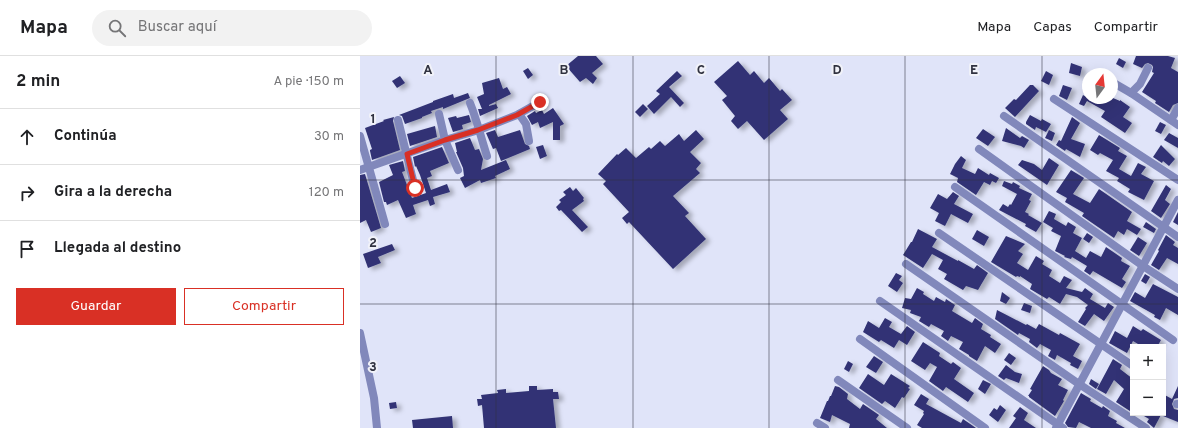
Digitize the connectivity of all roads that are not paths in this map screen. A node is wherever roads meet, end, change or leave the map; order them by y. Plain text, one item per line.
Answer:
1 (1148, 68) dead end
2 (1118, 85) edge
3 (1131, 93) junction
4 (1054, 99) dead end
5 (470, 102) dead end
6 (540, 102) dead end
7 (1178, 108) edge
8 (439, 114) dead end
9 (519, 114) junction
10 (1004, 116) dead end
11 (398, 120) dead end
12 (1171, 120) junction
13 (1178, 125) edge
14 (478, 130) junction
15 (360, 136) edge
16 (445, 140) junction
17 (529, 141) dead end
18 (979, 149) dead end
19 (407, 154) junction
20 (487, 156) dead end
21 (369, 166) junction
22 (360, 170) edge
23 (458, 170) dead end
24 (1178, 180) edge
25 (415, 188) dead end
26 (955, 188) dead end
27 (1178, 200) edge
28 (385, 224) dead end
29 (1164, 227) junction
30 (939, 233) dead end
31 (1178, 237) edge
32 (906, 264) dead end
33 (1143, 266) junction
34 (1178, 289) edge
35 (880, 301) dead end
36 (1122, 304) junction
37 (360, 333) edge
38 (860, 340) dead end
39 (1173, 340) dead end
40 (1101, 343) junction
41 (1130, 364) edge
42 (838, 380) dead end
43 (1079, 384) junction
44 (817, 423) dead end
45 (1059, 427) edge
46 (377, 428) edge
47 (825, 428) edge
48 (907, 428) edge
49 (985, 428) edge
50 (1146, 428) edge

1 - 3 street
2 - 3 street
3 - 12 street
4 - 24 street
5 - 14 street
6 - 9 street
7 - 12 street
8 - 16 street
9 - 14 street
9 - 17 street
10 - 29 street
11 - 19 street
12 - 13 street
14 - 16 street
14 - 20 street
15 - 21 street
16 - 19 street
16 - 23 street
18 - 33 street
19 - 21 street
19 - 25 street
21 - 22 street
21 - 28 street
26 - 36 street
27 - 29 street
29 - 31 street
29 - 33 street
30 - 40 street
32 - 43 street
33 - 34 street
33 - 36 street
35 - 45 street
36 - 39 street
36 - 40 street
37 - 46 street
38 - 49 street
40 - 41 street
40 - 43 street
42 - 48 street
43 - 45 street
43 - 50 street
44 - 47 street

